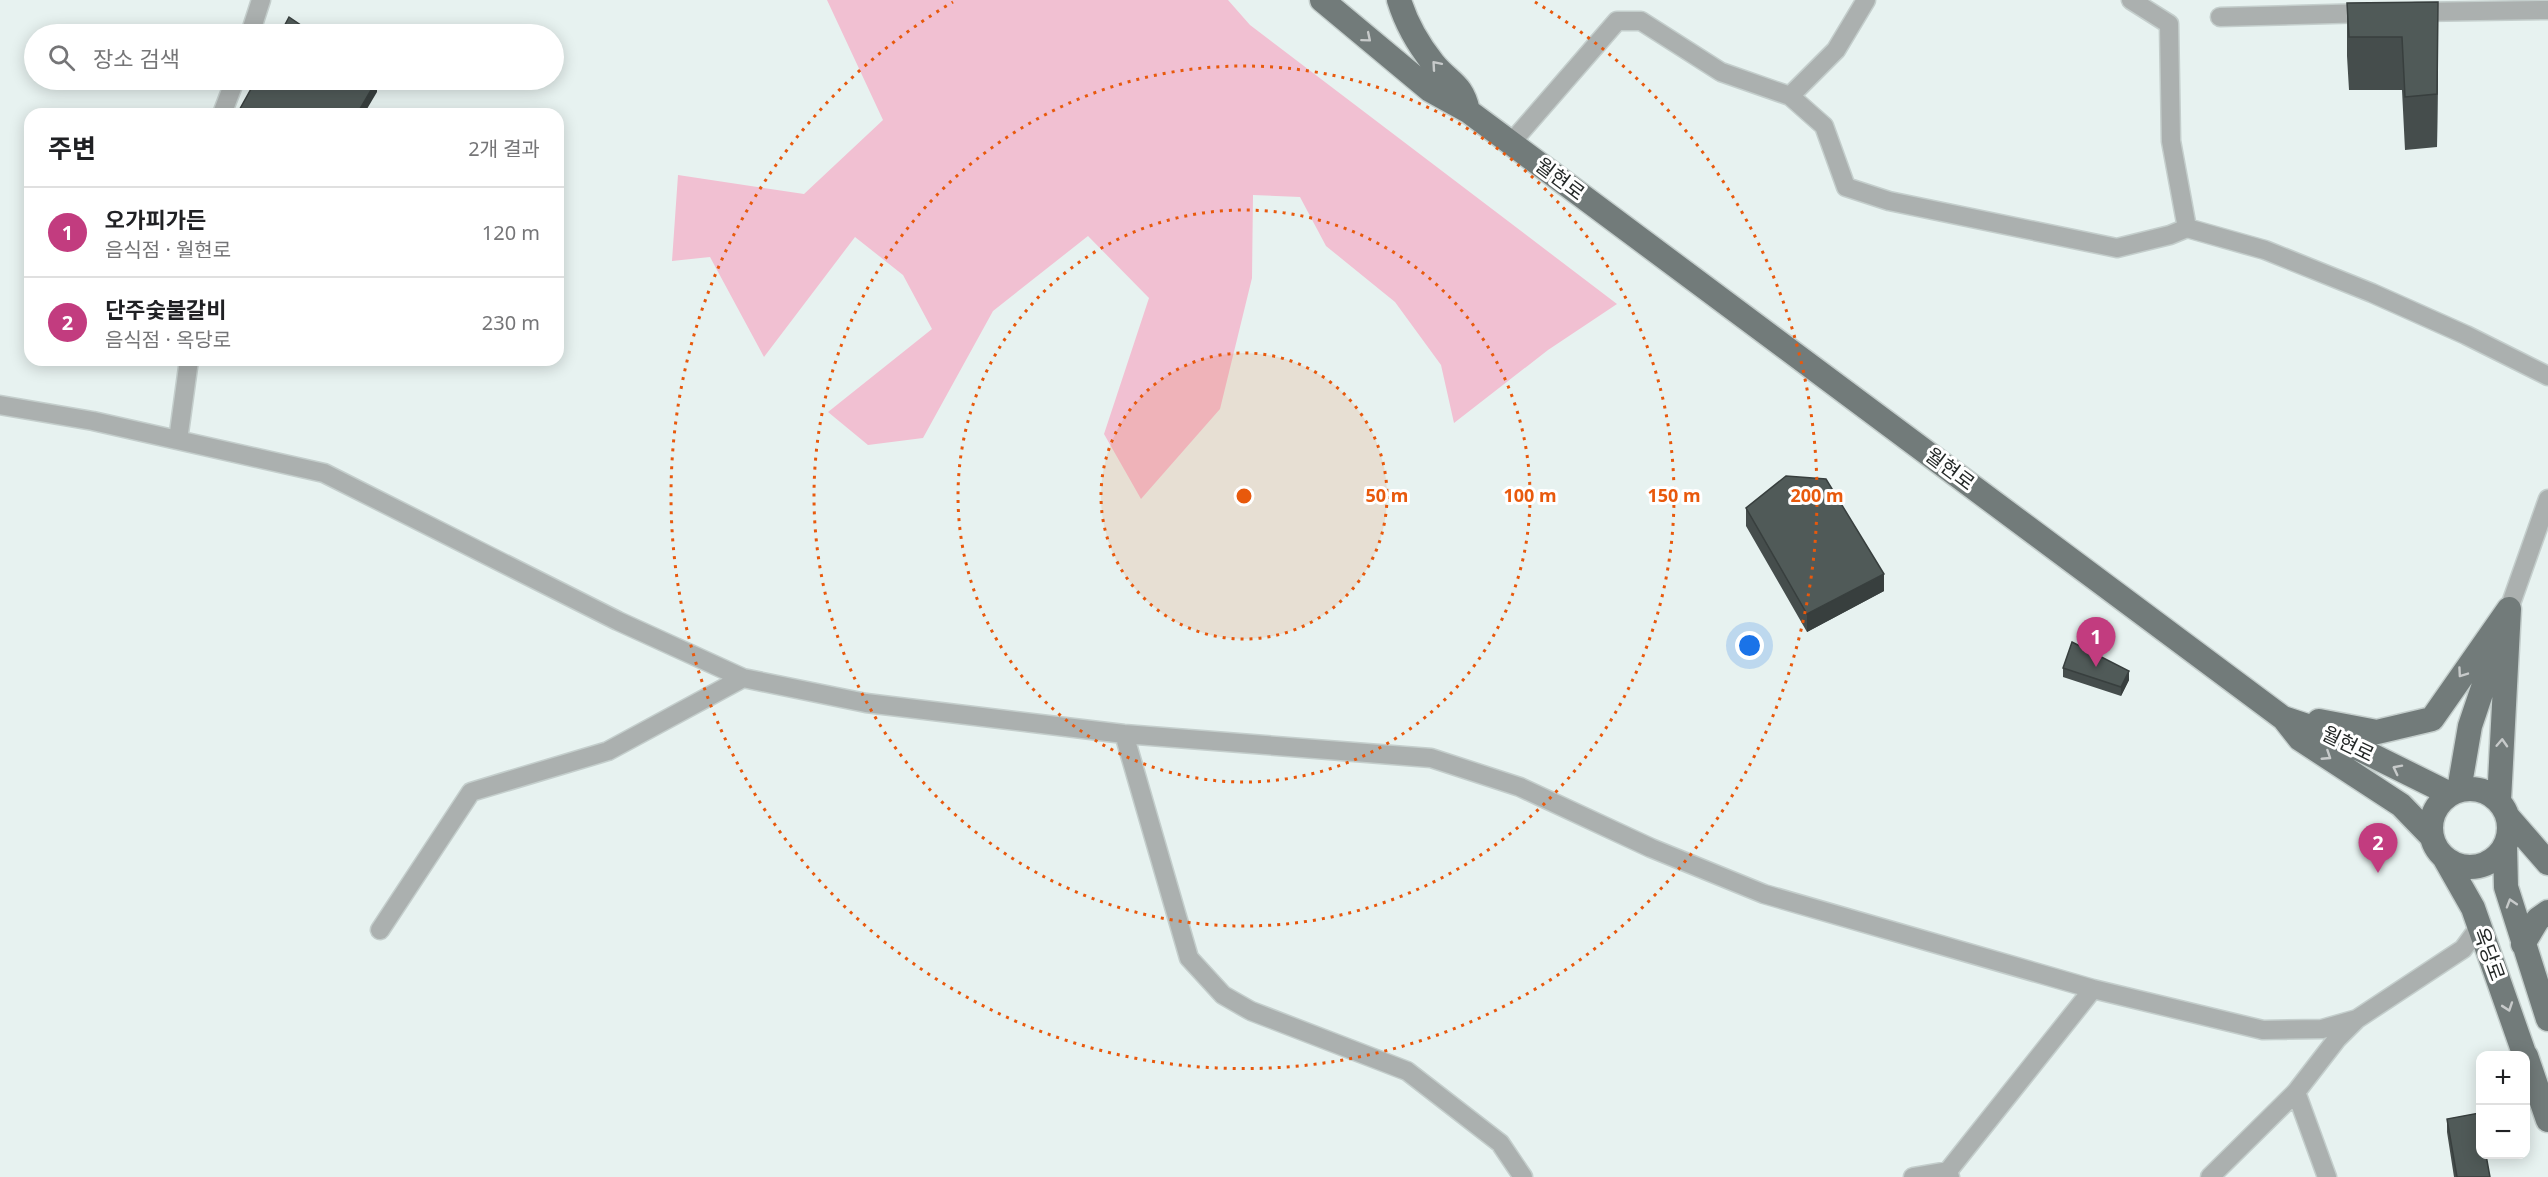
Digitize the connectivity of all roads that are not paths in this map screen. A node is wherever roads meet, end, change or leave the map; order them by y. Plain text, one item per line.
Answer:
1 (261, 0) edge
2 (1322, 0) edge
3 (1399, 0) edge
4 (1866, 0) edge
5 (2131, 0) edge
6 (2548, 10) edge
7 (2220, 17) dead end
8 (253, 24) edge
9 (231, 90) edge
10 (1791, 96) junction
11 (224, 108) edge
12 (1468, 111) junction
13 (1511, 143) junction
14 (2187, 228) junction
15 (188, 366) edge
16 (2548, 376) edge
17 (0, 405) edge
18 (178, 440) junction
19 (2548, 500) edge
20 (2509, 609) junction
21 (743, 678) junction
22 (2283, 718) junction
23 (1124, 734) junction
24 (2455, 792) junction
25 (2503, 809) junction
26 (2431, 836) junction
27 (2505, 845) junction
28 (2444, 857) junction
29 (2548, 863) edge
30 (2548, 876) edge
31 (2548, 912) edge
32 (2480, 926) junction
33 (380, 930) dead end
34 (2523, 944) junction
35 (2093, 989) junction
36 (2357, 1019) junction
37 (2548, 1019) edge
38 (2523, 1051) edge
39 (2530, 1070) edge
40 (2296, 1092) junction
41 (2548, 1120) edge
42 (1949, 1174) edge
43 (1523, 1177) edge
44 (1912, 1177) edge
45 (2210, 1177) edge
46 (2327, 1177) edge

1 - 8 street
2 -> 12 main road, 월현로
12 -> 3 main road
4 - 10 street
5 - 14 street
6 - 7 street
9 - 11 street
10 - 13 street
10 - 14 street
12 - 13 main road, 월현로
13 - 22 main road, 월현로
14 - 16 street
15 - 18 street
17 - 18 street
18 - 21 street
19 - 20 street
20 -> 22 main road
20 - 24 main road
25 -> 20 main road
21 - 23 street
21 - 33 street
24 -> 22 main road, 월현로
22 -> 26 main road
23 - 35 street
23 - 43 street
24 - 25 main road
24 - 26 main road
25 - 27 main road
25 - 29 main road
26 - 28 main road
27 - 28 main road
27 - 30 main road
34 -> 27 main road, 옥당로
28 - 32 main road, 옥당로
31 - 34 main road
32 - 36 street
32 -> 38 main road, 옥당로
34 - 37 main road, 옥당로
35 - 36 street
35 - 42 street
36 - 40 street
39 - 41 main road, 옥당로
40 - 45 street
40 - 46 street
42 - 44 street

